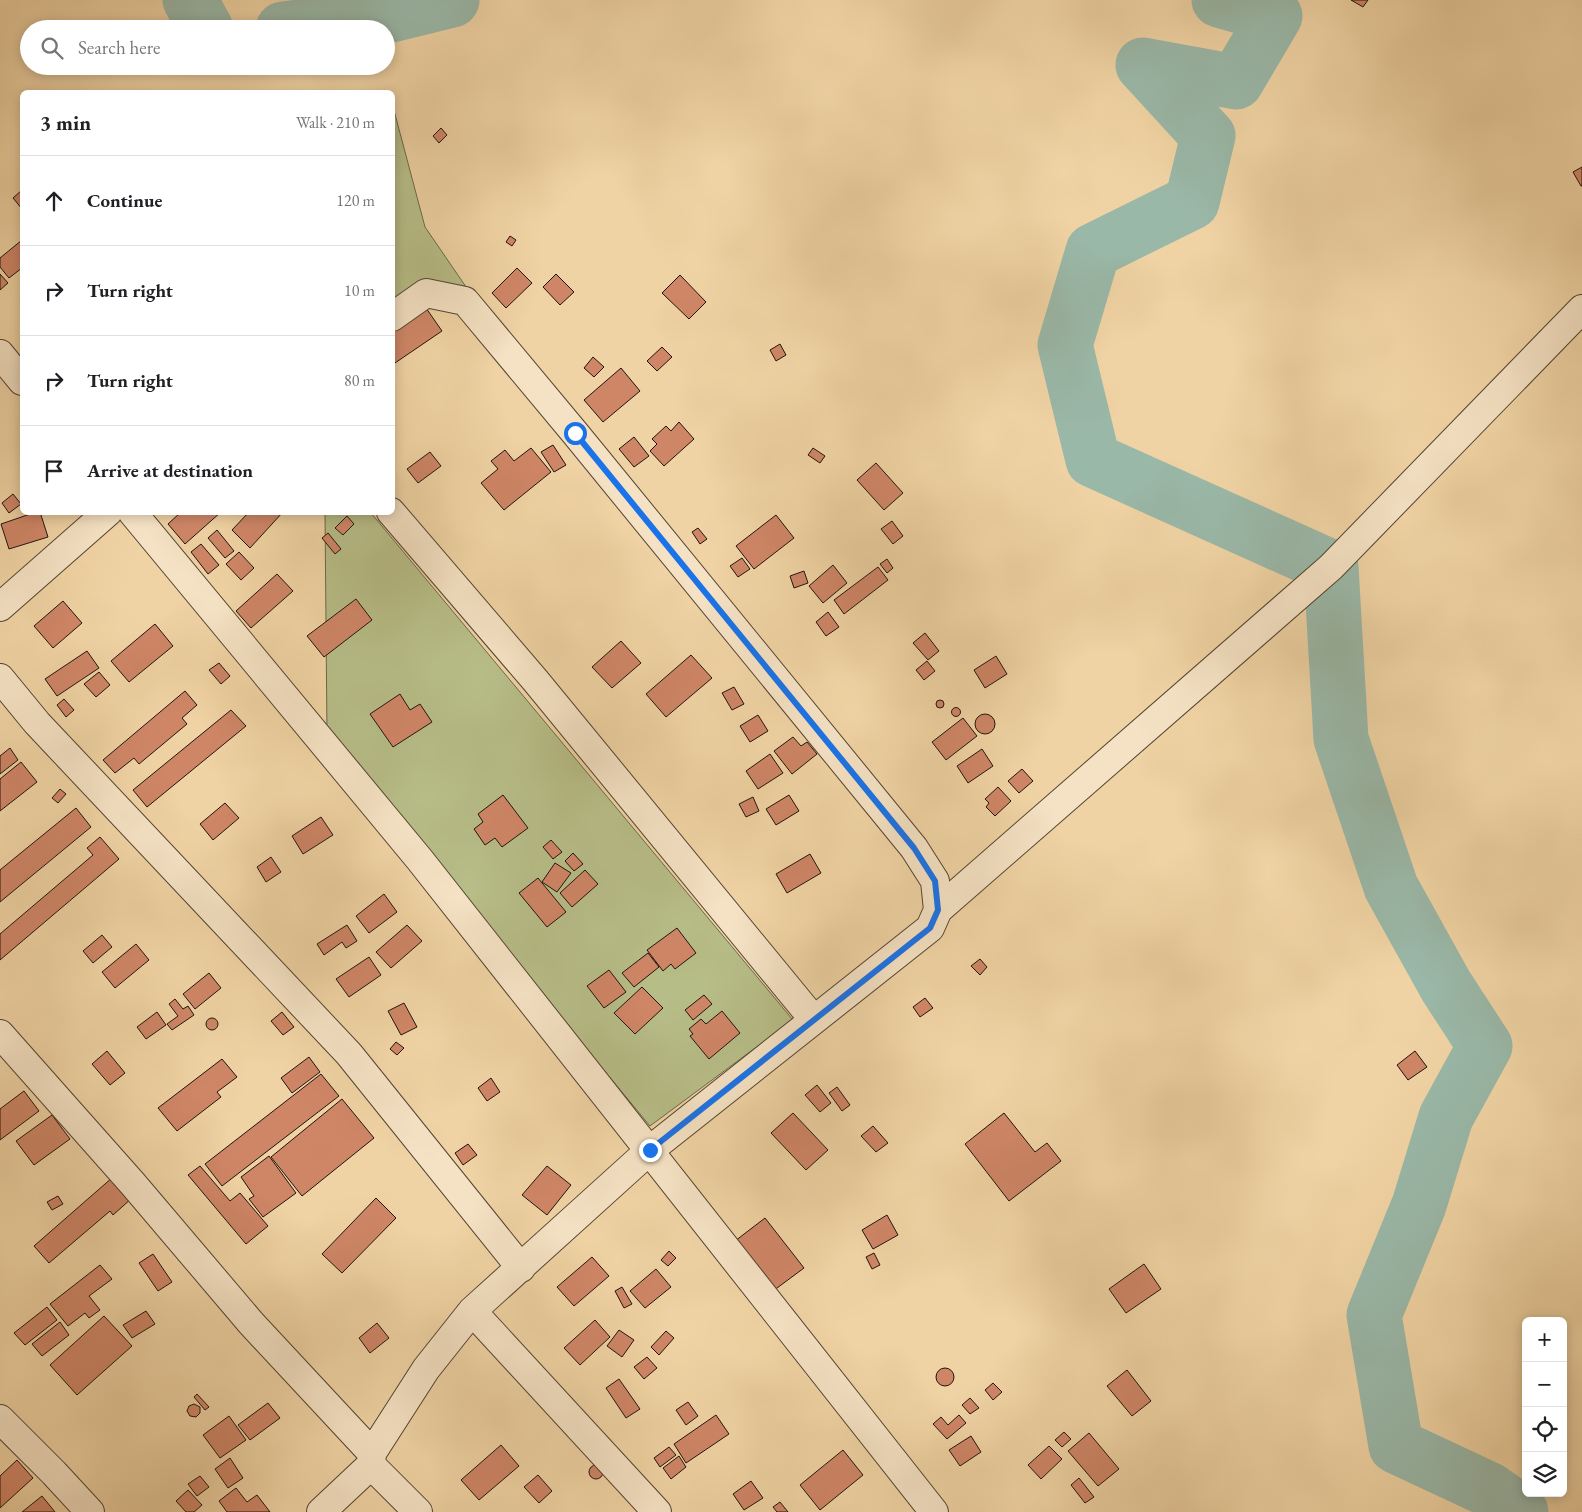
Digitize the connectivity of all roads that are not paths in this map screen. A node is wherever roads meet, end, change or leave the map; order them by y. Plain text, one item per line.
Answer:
1 (1582, 309) edge
2 (395, 315) edge
3 (0, 354) edge
4 (20, 379) edge
5 (105, 515) edge
6 (134, 515) edge
7 (394, 515) edge
8 (0, 607) edge
9 (0, 678) edge
10 (938, 910) junction
11 (814, 1020) junction
12 (0, 1034) edge
13 (650, 1150) junction
14 (521, 1268) junction
15 (472, 1311) junction
16 (0, 1419) edge
17 (372, 1459) junction
18 (926, 1509) edge
19 (90, 1512) edge
20 (321, 1512) edge
21 (418, 1512) edge
22 (657, 1512) edge

1 - 10 street
2 - 10 street
3 - 4 street
5 - 8 street
6 - 13 street
7 - 11 street
9 - 14 street
10 - 11 street
11 - 13 street
12 - 17 street
13 - 14 street
13 - 18 street
14 - 15 street
15 - 17 street
15 - 22 street
16 - 19 street
17 - 20 street
17 - 21 street

